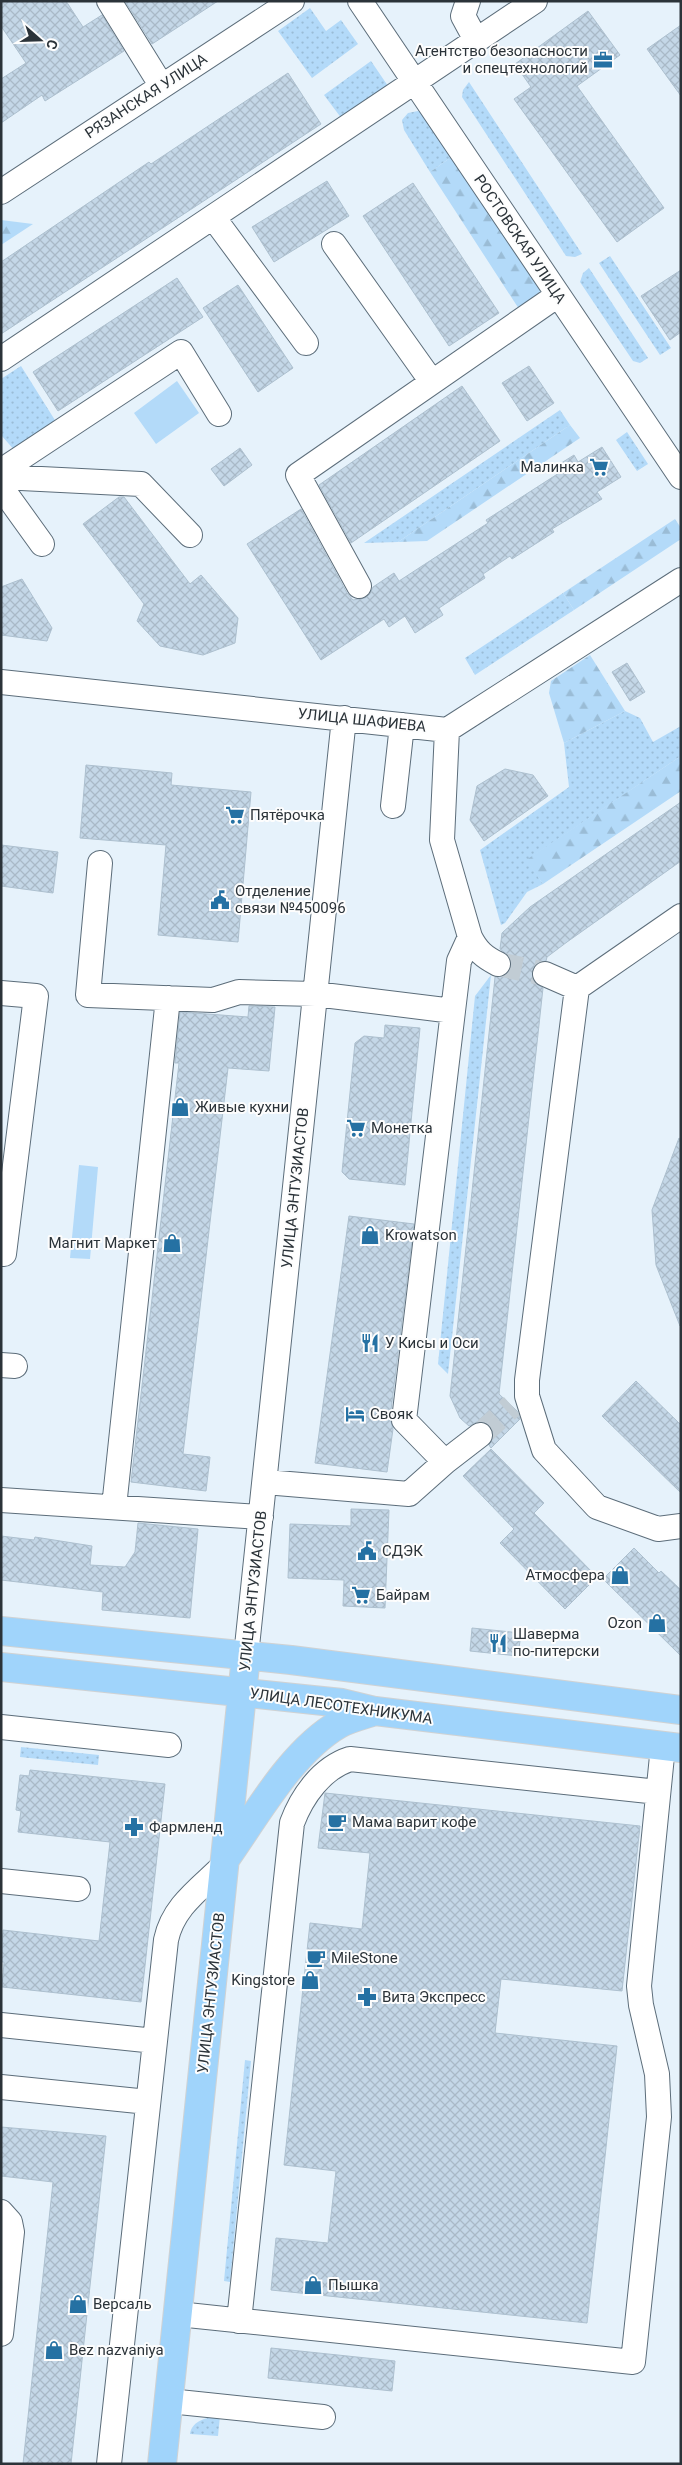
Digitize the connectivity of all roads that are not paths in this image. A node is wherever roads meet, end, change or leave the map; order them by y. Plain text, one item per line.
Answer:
1 (109, 1) edge
2 (292, 1) edge
3 (360, 1) edge
4 (468, 1) edge
5 (535, 1) edge
6 (476, 40) junction
7 (414, 82) junction
8 (161, 85) junction
9 (1, 192) edge
10 (213, 217) junction
11 (334, 244) dead end
12 (558, 295) junction
13 (306, 343) dead end
14 (1, 359) edge
15 (432, 382) junction
16 (219, 414) dead end
17 (1, 471) edge
18 (1, 477) edge
19 (681, 477) edge
20 (1, 487) edge
21 (190, 535) dead end
22 (42, 544) dead end
23 (681, 580) edge
24 (359, 586) dead end
25 (1, 682) edge
26 (344, 718) junction
27 (402, 725) junction
28 (447, 730) junction
29 (393, 806) dead end
30 (100, 863) dead end
31 (681, 916) edge
32 (470, 937) junction
33 (498, 964) tunnel mouth
34 (545, 974) tunnel mouth
35 (577, 988) junction
36 (1, 993) edge
37 (315, 994) junction
38 (168, 998) junction
39 (453, 1011) junction
40 (1, 1253) edge
41 (480, 1435) tunnel mouth
42 (444, 1462) junction
43 (264, 1482) junction
44 (1, 1500) edge
45 (114, 1507) junction
46 (261, 1517) junction
47 (681, 1526) edge
48 (1, 1631) edge
49 (246, 1656) junction
50 (1, 1667) edge
51 (242, 1692) junction
52 (681, 1710) edge
53 (376, 1711) junction
54 (1, 1727) edge
55 (169, 1745) dead end
56 (672, 1747) edge
57 (658, 1792) junction
58 (225, 1862) junction
59 (1, 1881) edge
60 (78, 1889) dead end
61 (1, 2025) edge
62 (155, 2042) junction
63 (1, 2087) edge
64 (148, 2102) junction
65 (1, 2212) edge
66 (178, 2314) junction
67 (239, 2321) junction
68 (1, 2334) edge
69 (169, 2401) junction
70 (322, 2417) dead end
71 (109, 2464) edge
72 (162, 2464) edge

1 - 8 street
2 - 8 street, РЯЗАНСКАЯ УЛИЦА
3 - 7 street, РОСТОВСКАЯ УЛИЦА
4 - 6 street
5 - 6 street
6 - 7 street
7 - 10 street
7 - 12 street, РОСТОВСКАЯ УЛИЦА
8 - 9 street, РЯЗАНСКАЯ УЛИЦА
10 - 13 street
10 - 14 street
11 - 15 street
12 - 15 street
12 - 19 street, РОСТОВСКАЯ УЛИЦА
15 - 24 street
16 - 17 street
18 - 21 street
20 - 22 street
23 - 28 street, УЛИЦА ШАФИЕВА
25 - 26 street, УЛИЦА ШАФИЕВА
26 - 27 street, УЛИЦА ШАФИЕВА
26 - 37 street, УЛИЦА ЭНТУЗИАСТОВ
27 - 28 street, УЛИЦА ШАФИЕВА
27 - 29 street
28 - 32 street
30 - 38 street
31 - 35 street
32 - 33 street
32 - 39 street
34 - 35 street
35 - 47 street
36 - 40 street
37 - 38 street
37 - 39 street
37 - 43 street, УЛИЦА ЭНТУЗИАСТОВ
38 - 45 street
39 - 42 street
41 - 42 street
42 - 43 street
43 - 46 street, УЛИЦА ЭНТУЗИАСТОВ
44 - 45 street
45 - 46 street
46 - 49 street, УЛИЦА ЭНТУЗИАСТОВ
48 - 49 main road
49 - 51 main road, УЛИЦА ЭНТУЗИАСТОВ
49 - 52 main road
50 - 51 main road, УЛИЦА ЛЕСОТЕХНИКУМА
51 - 53 main road, УЛИЦА ЛЕСОТЕХНИКУМА
51 - 58 main road, УЛИЦА ЭНТУЗИАСТОВ
53 - 56 main road, УЛИЦА ЛЕСОТЕХНИКУМА
53 - 58 main road
54 - 55 street
56 - 57 street
57 - 67 street
57 - 67 street
58 - 62 street
58 - 66 main road, УЛИЦА ЭНТУЗИАСТОВ
59 - 60 street
61 - 62 street
62 - 64 street
63 - 64 street
64 - 71 street
65 - 68 street
66 - 67 street
66 - 69 main road, УЛИЦА ЭНТУЗИАСТОВ
69 - 70 street
69 - 72 main road, УЛИЦА ЭНТУЗИАСТОВ

